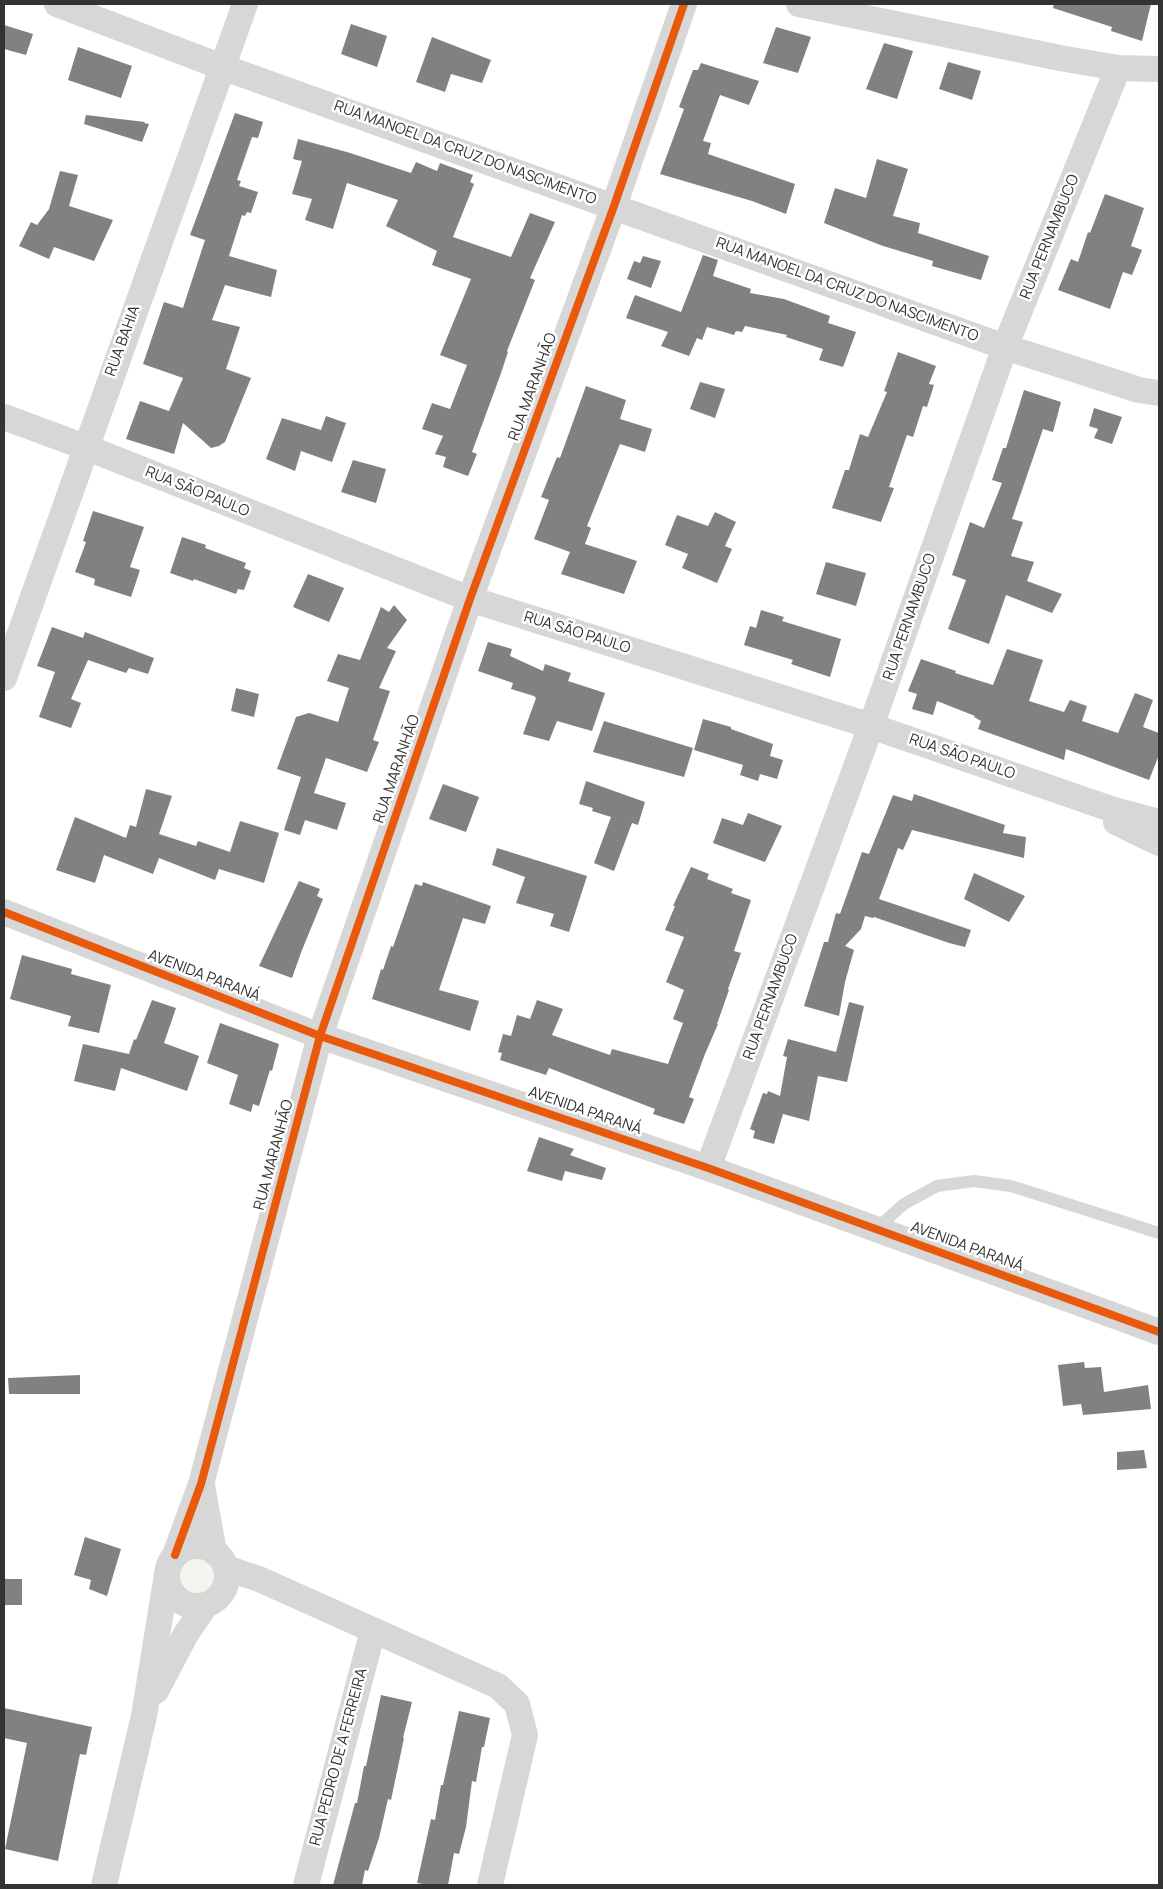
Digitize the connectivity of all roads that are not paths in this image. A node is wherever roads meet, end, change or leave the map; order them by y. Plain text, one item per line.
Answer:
1 (57, 4) edge
2 (244, 4) edge
3 (684, 4) edge
4 (799, 4) edge
5 (222, 67) junction
6 (1118, 68) junction
7 (1159, 69) edge
8 (614, 206) junction
9 (1005, 347) junction
10 (1159, 393) edge
11 (4, 417) edge
12 (85, 447) junction
13 (470, 600) junction
14 (4, 678) edge
15 (871, 726) junction
16 (1044, 786) junction
17 (1159, 822) edge
18 (1159, 844) edge
19 (4, 912) edge
20 (320, 1036) junction
21 (708, 1168) junction
22 (876, 1229) junction
23 (1159, 1233) edge
24 (1159, 1332) edge
25 (202, 1484) junction
26 (220, 1560) junction
27 (171, 1564) junction
28 (277, 1587) junction
29 (213, 1601) junction
30 (373, 1630) junction
31 (144, 1716) junction
32 (104, 1885) edge
33 (306, 1885) edge
34 (490, 1885) edge

1 - 5 street, RUA MANOEL DA CRUZ DO NASCIMENTO
2 - 5 street, RUA BAHIA
3 - 8 street, RUA MARANHÃO
4 - 6 street
5 - 8 street, RUA MANOEL DA CRUZ DO NASCIMENTO
5 - 12 street, RUA BAHIA
6 - 7 street
6 - 9 street, RUA PERNAMBUCO
8 - 9 street, RUA MANOEL DA CRUZ DO NASCIMENTO
8 - 13 street, RUA MARANHÃO
9 - 10 street, RUA MANOEL DA CRUZ DO NASCIMENTO
9 - 15 street, RUA PERNAMBUCO
11 - 12 street, RUA SÃO PAULO
12 - 13 street, RUA SÃO PAULO
12 - 14 street, RUA BAHIA
13 - 15 street, RUA SÃO PAULO
13 - 20 street, RUA MARANHÃO
15 - 16 street, RUA SÃO PAULO
15 - 21 street, RUA PERNAMBUCO
16 - 17 street, RUA SÃO PAULO
16 - 18 street
19 - 20 street, AVENIDA PARANÁ
20 - 21 street, AVENIDA PARANÁ
20 - 25 street, RUA MARANHÃO
21 - 22 street, AVENIDA PARANÁ
22 - 23 lane
22 - 24 street, AVENIDA PARANÁ
25 - 26 street, RUA MARANHÃO
25 - 27 street, RUA MARANHÃO
26 - 27 street
26 - 28 street
26 - 29 street
27 - 29 street
27 - 31 street, RUA MARANHÃO
28 - 29 street
28 - 30 street
29 - 31 street
30 - 33 street, RUA PEDRO DE A FERREIRA
30 - 34 street
31 - 32 street

